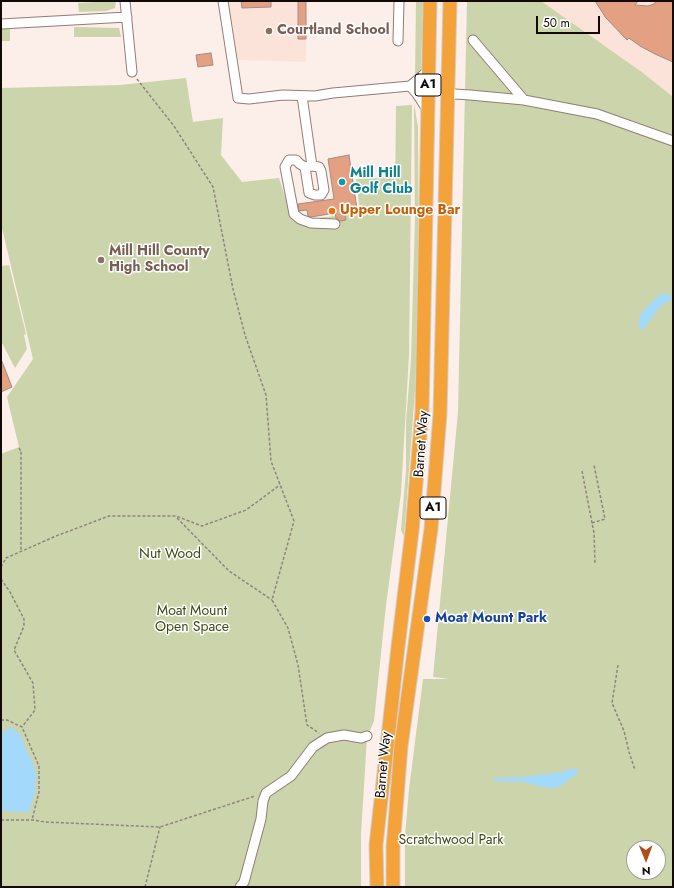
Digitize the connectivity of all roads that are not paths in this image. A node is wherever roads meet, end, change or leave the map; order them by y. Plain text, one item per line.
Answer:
1 (126, 1) edge
2 (222, 1) edge
3 (399, 1) edge
4 (430, 1) edge
5 (450, 1) edge
6 (127, 17) junction
7 (1, 24) edge
8 (473, 40) dead end
9 (398, 41) dead end
10 (428, 71) junction
11 (132, 72) road end
12 (410, 86) junction
13 (302, 96) junction
14 (448, 96) junction
15 (524, 100) junction
16 (428, 111) junction
17 (673, 141) edge
18 (335, 224) dead end
19 (367, 736) dead end
20 (240, 887) edge
21 (377, 887) edge
22 (393, 887) edge

1 - 6 street
2 - 13 street
3 - 9 street
4 - 10 highway, Barnet Way / A1
5 - 14 highway, Barnet Way / A1
6 - 7 street
6 - 11 street
8 - 15 street
10 - 12 street
10 - 16 highway, Barnet Way / A1
12 - 13 street
12 - 16 street
13 - 18 street
14 - 15 street
14 - 22 highway, Barnet Way / A1
15 - 17 street
16 - 21 highway, Barnet Way / A1
19 - 20 street

